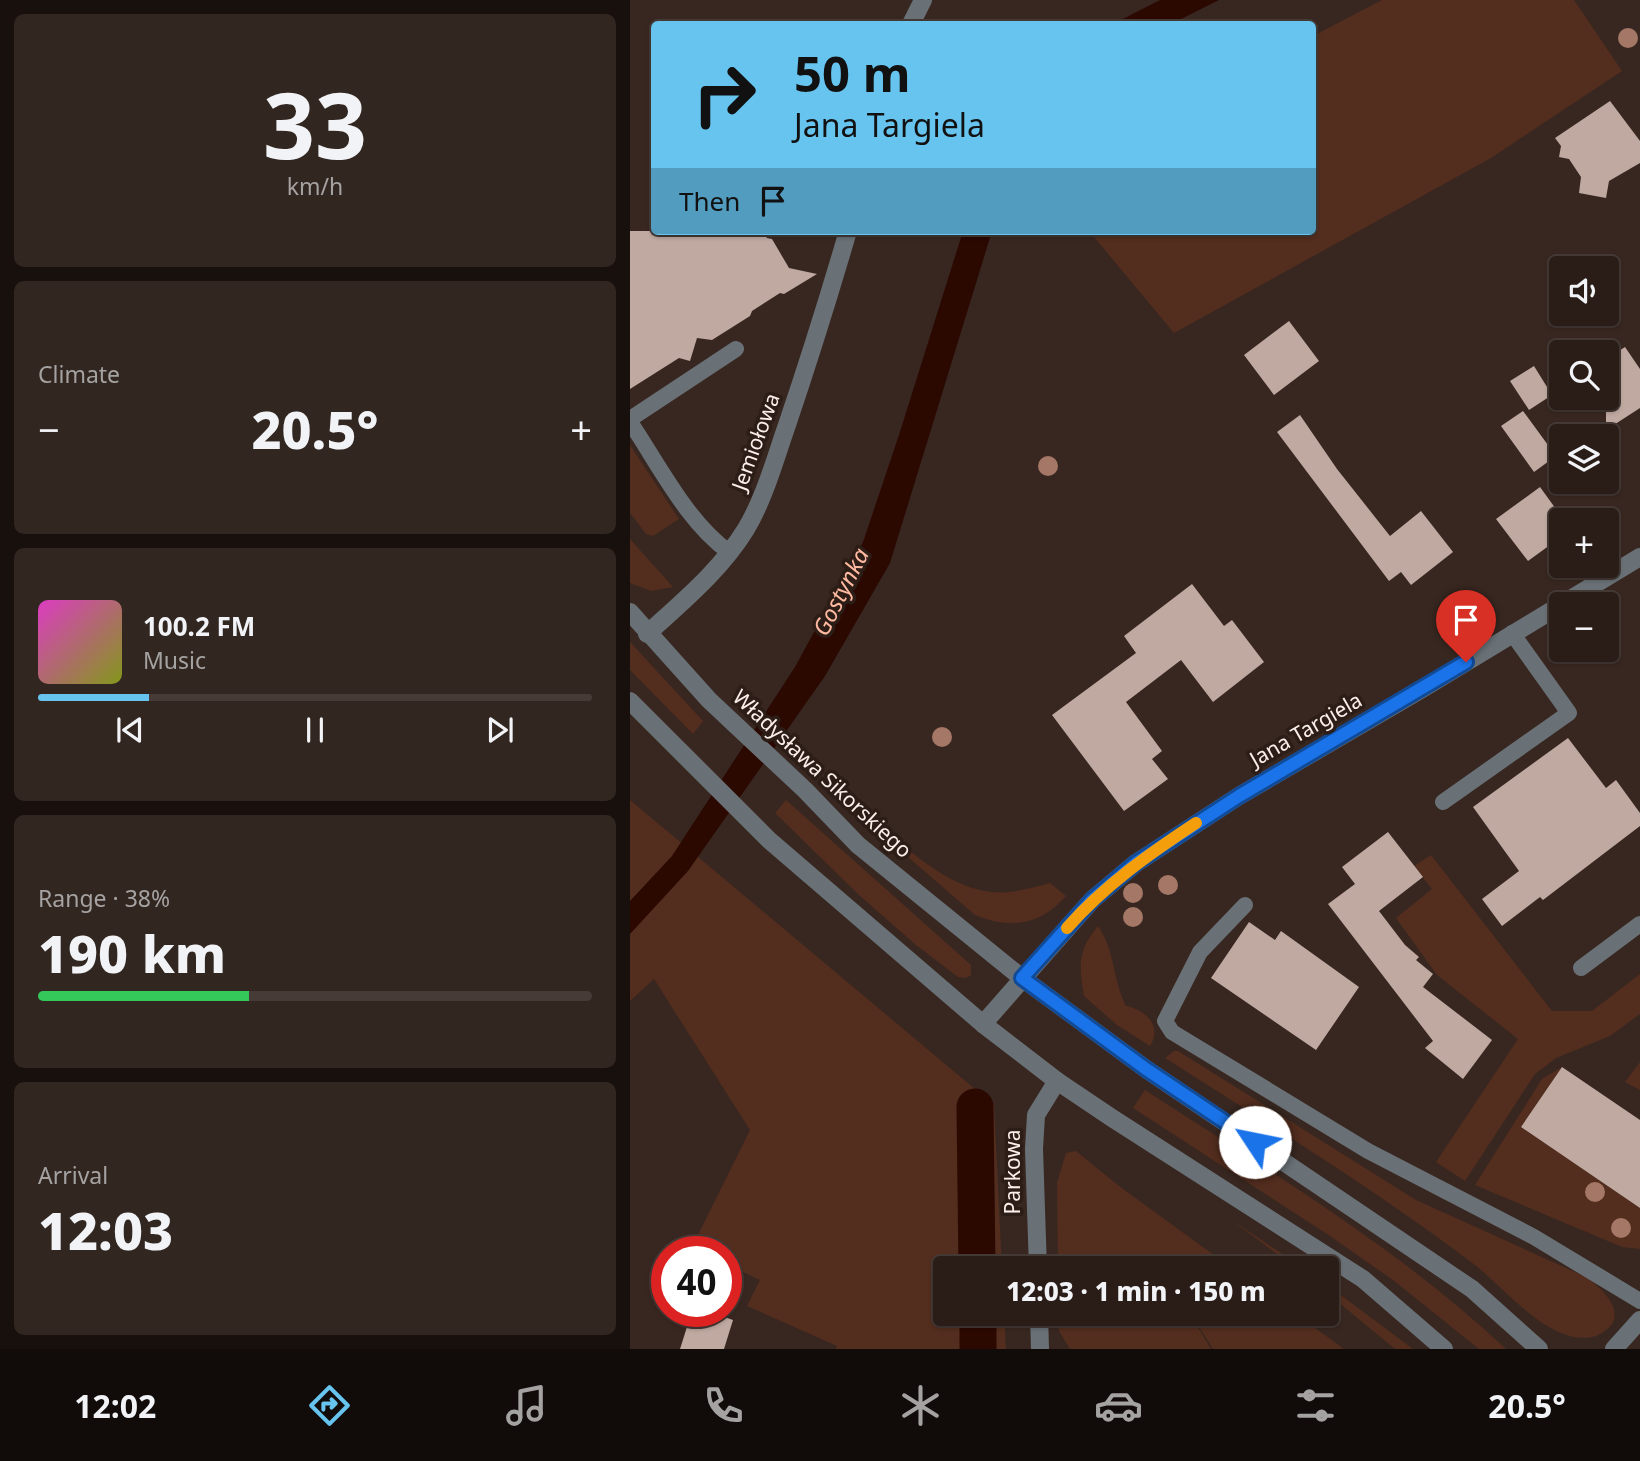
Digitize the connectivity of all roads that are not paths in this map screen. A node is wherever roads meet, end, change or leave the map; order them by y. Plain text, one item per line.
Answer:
1 (922, 0) edge
2 (912, 21) edge
3 (847, 235) edge
4 (736, 349) dead end
5 (630, 421) edge
6 (729, 552) junction
7 (1640, 557) edge
8 (630, 612) edge
9 (1512, 633) junction
10 (648, 634) junction
11 (630, 701) edge
12 (1443, 802) dead end
13 (1245, 905) dead end
14 (1640, 924) edge
15 (1581, 968) dead end
16 (1022, 978) junction
17 (983, 1024) junction
18 (1057, 1081) junction
19 (1038, 1256) edge
20 (1640, 1301) edge
21 (1640, 1320) edge
22 (1039, 1326) edge
23 (1040, 1349) edge
24 (1444, 1349) edge
25 (1539, 1349) edge
26 (1614, 1349) edge

1 - 2 street
3 - 6 street, Jemiołowa
4 - 5 lane
5 - 6 lane
6 - 10 street, Jemiołowa
7 - 9 street, Jana Targiela
8 - 10 street, Władysława Sikorskiego
9 - 12 lane
9 - 16 street, Jana Targiela
10 - 16 street, Władysława Sikorskiego
11 - 17 street
13 - 20 lane
14 - 15 lane
16 - 17 street, Jana Targiela
16 - 25 street, Władysława Sikorskiego
17 - 18 street
18 - 19 street, Parkowa
18 - 24 street
21 - 26 street
22 - 23 street

